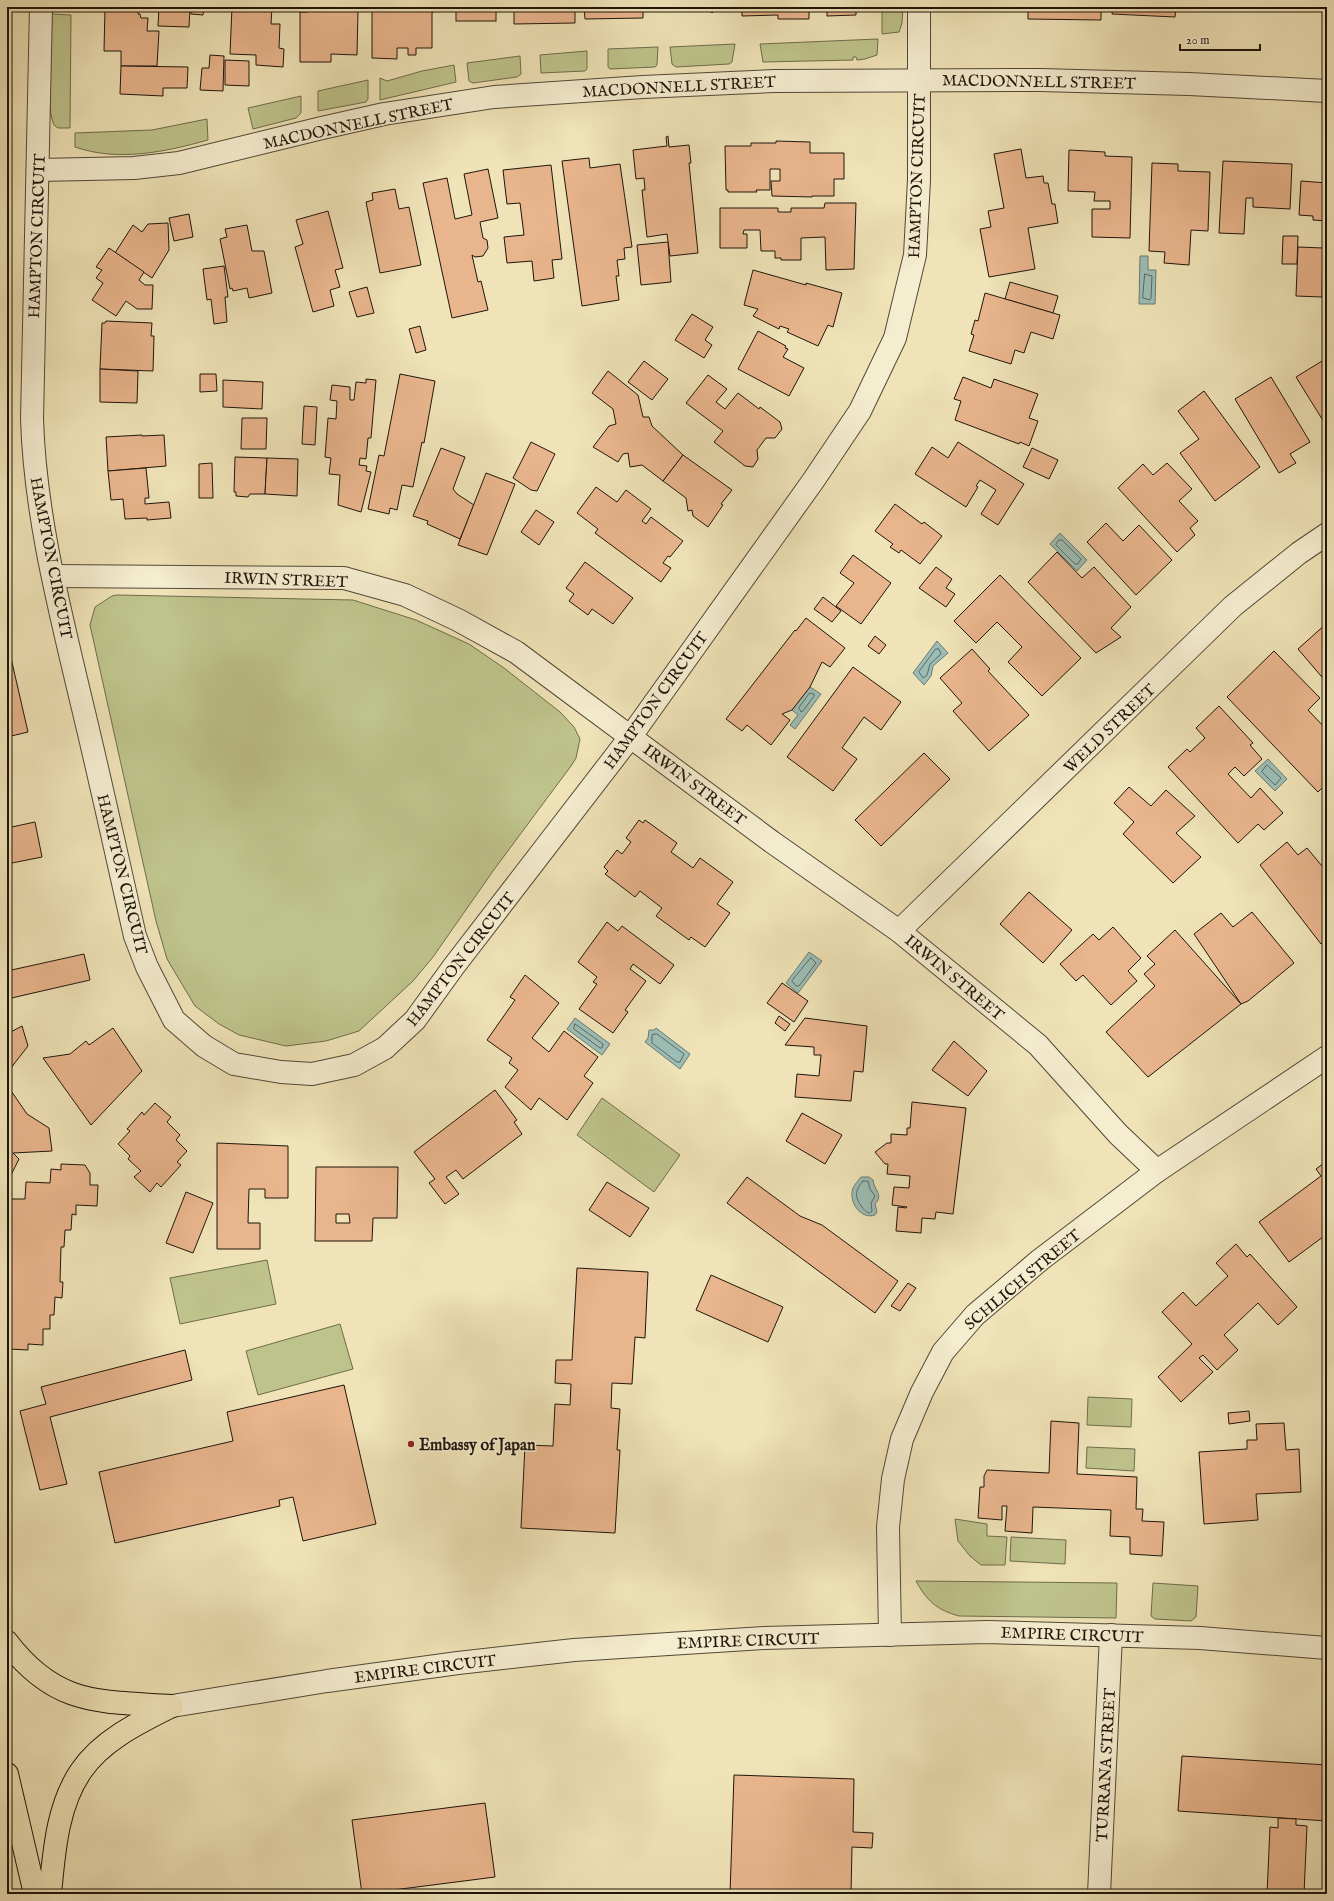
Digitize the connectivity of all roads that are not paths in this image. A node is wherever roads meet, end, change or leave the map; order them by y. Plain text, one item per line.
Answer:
1 (41, 7) edge
2 (919, 7) edge
3 (920, 79) junction
4 (1327, 92) edge
5 (39, 170) junction
6 (1327, 534) edge
7 (54, 576) junction
8 (631, 736) junction
9 (899, 931) junction
10 (1327, 1057) edge
11 (1157, 1171) junction
12 (890, 1635) junction
13 (1111, 1636) junction
14 (7, 1642) edge
15 (1327, 1648) edge
16 (172, 1706) junction
17 (7, 1774) edge
18 (35, 1894) edge
19 (50, 1894) edge
20 (1099, 1894) edge

1 - 5 street, HAMPTON CIRCUIT
2 - 3 street, HAMPTON CIRCUIT
3 - 4 street, MACDONNELL STREET
3 - 5 street, MACDONNELL STREET
3 - 8 street, HAMPTON CIRCUIT
5 - 7 street, HAMPTON CIRCUIT
6 - 9 street, WELD STREET
7 - 8 street, IRWIN STREET
7 - 8 street, HAMPTON CIRCUIT
8 - 9 street, IRWIN STREET
9 - 11 street, IRWIN STREET
10 - 11 street, SCHLICH STREET
11 - 12 street, SCHLICH STREET
12 - 13 street, EMPIRE CIRCUIT
12 - 16 street, EMPIRE CIRCUIT
13 - 15 street, EMPIRE CIRCUIT
13 - 20 street, TURRANA STREET
14 - 16 highway
16 - 19 highway
17 - 18 highway

